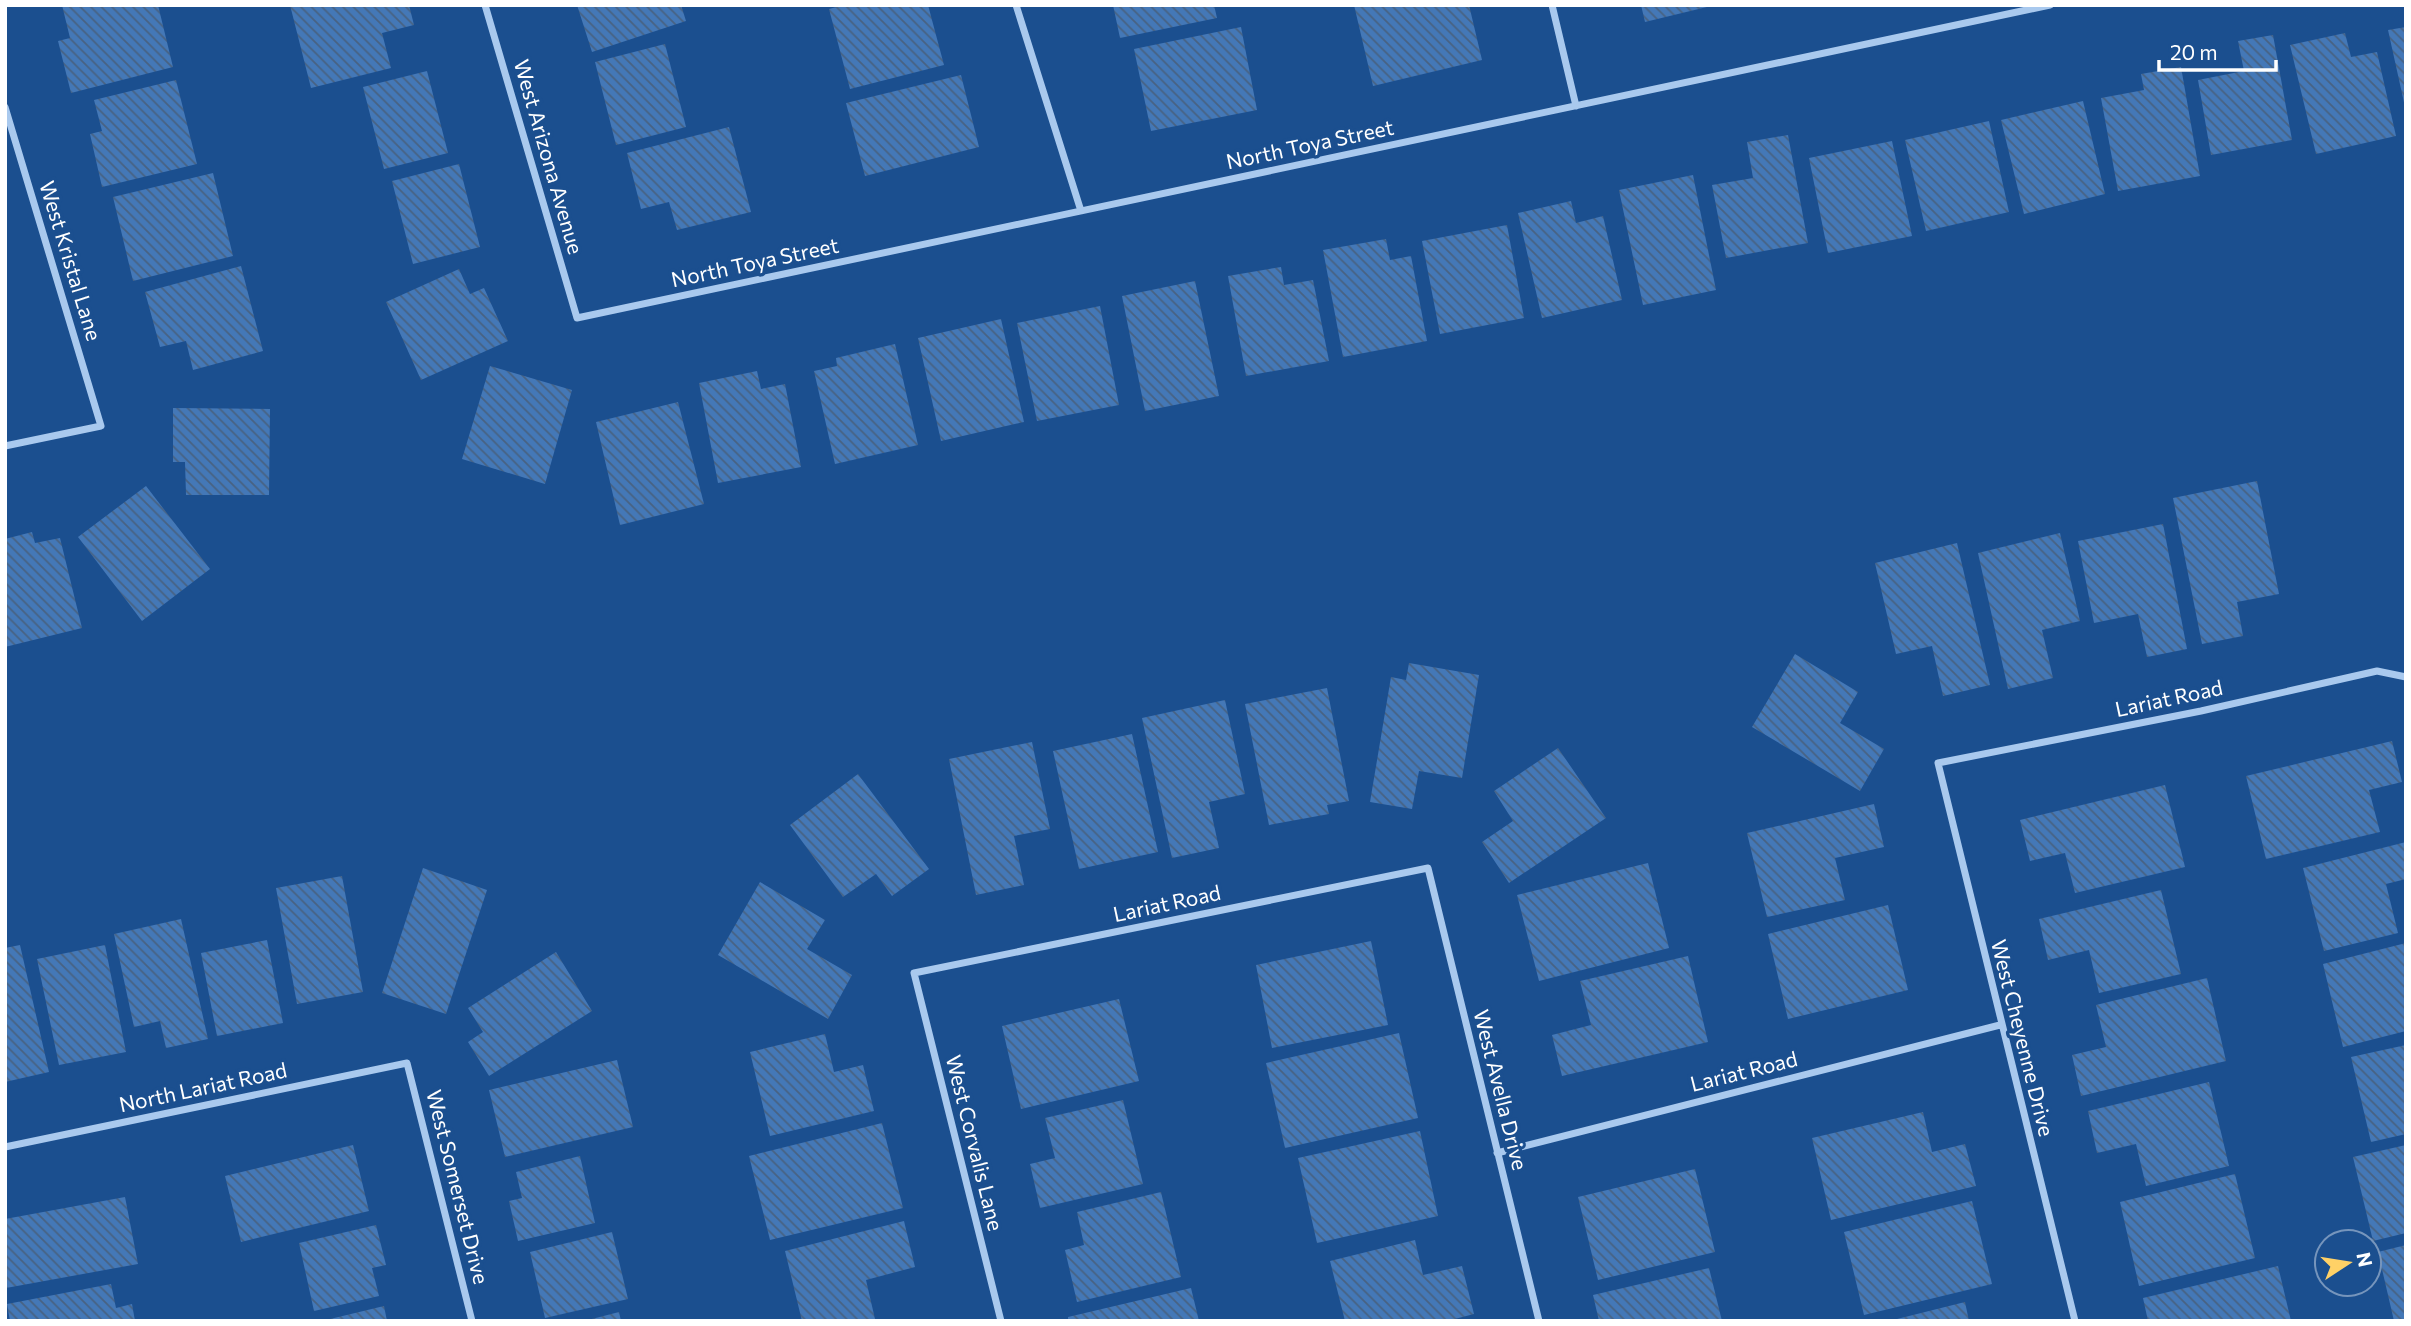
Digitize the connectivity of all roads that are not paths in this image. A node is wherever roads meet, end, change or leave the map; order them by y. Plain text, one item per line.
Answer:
1 (485, 5) edge
2 (1016, 5) edge
3 (1552, 5) edge
4 (2050, 5) edge
5 (1576, 106) junction
6 (5, 107) edge
7 (1081, 211) junction
8 (577, 318) joint
9 (5, 446) edge
10 (2406, 677) edge
11 (1938, 763) joint
12 (1428, 868) joint
13 (914, 973) joint
14 (2000, 1024) junction
15 (407, 1063) joint
16 (5, 1147) edge
17 (1497, 1153) junction
18 (472, 1321) edge
19 (1001, 1321) edge
20 (1539, 1321) edge
21 (2075, 1321) edge

1 - 8 street, West Arizona Avenue
2 - 7 street
3 - 5 street
4 - 5 street, North Toya Street
5 - 7 street, North Toya Street
6 - 9 street, West Kristal Lane
7 - 8 street, North Toya Street
10 - 11 street, Lariat Road
11 - 14 street, West Cheyenne Drive
12 - 13 street, Lariat Road
12 - 17 street, West Avella Drive
13 - 19 street, West Corvalis Lane
14 - 17 street, Lariat Road
14 - 21 street, West Cheyenne Drive
15 - 16 street, North Lariat Road
15 - 18 street, West Somerset Drive
17 - 20 street, West Avella Drive

